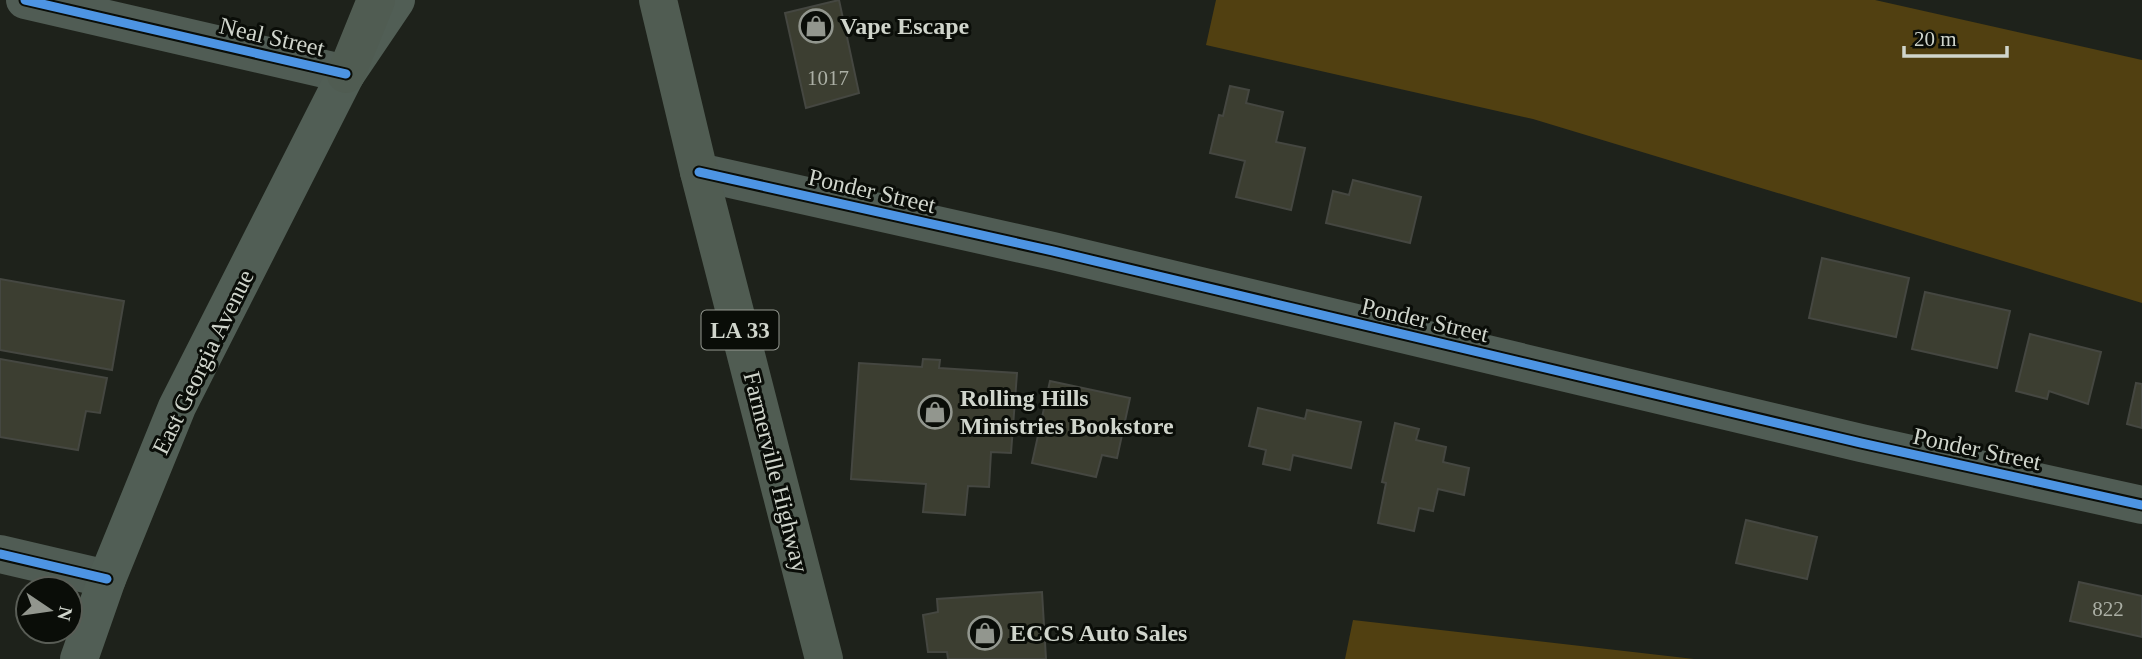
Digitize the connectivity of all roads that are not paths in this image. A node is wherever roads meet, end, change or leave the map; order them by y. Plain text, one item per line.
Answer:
1 (26, 0) edge
2 (376, 0) edge
3 (396, 0) edge
4 (658, 0) edge
5 (346, 74) junction
6 (699, 172) junction
7 (2142, 505) edge
8 (0, 554) edge
9 (107, 579) junction
10 (79, 659) edge
11 (824, 659) edge

1 - 5 street, Neal Street
2 - 5 main road
3 - 5 main road, East Georgia Avenue
4 - 6 main road, Farmerville Highway / LA 33
5 - 9 main road, East Georgia Avenue
6 - 7 street, Ponder Street
6 - 11 main road, Farmerville Highway / LA 33
8 - 9 street
9 - 10 main road, East Georgia Avenue

